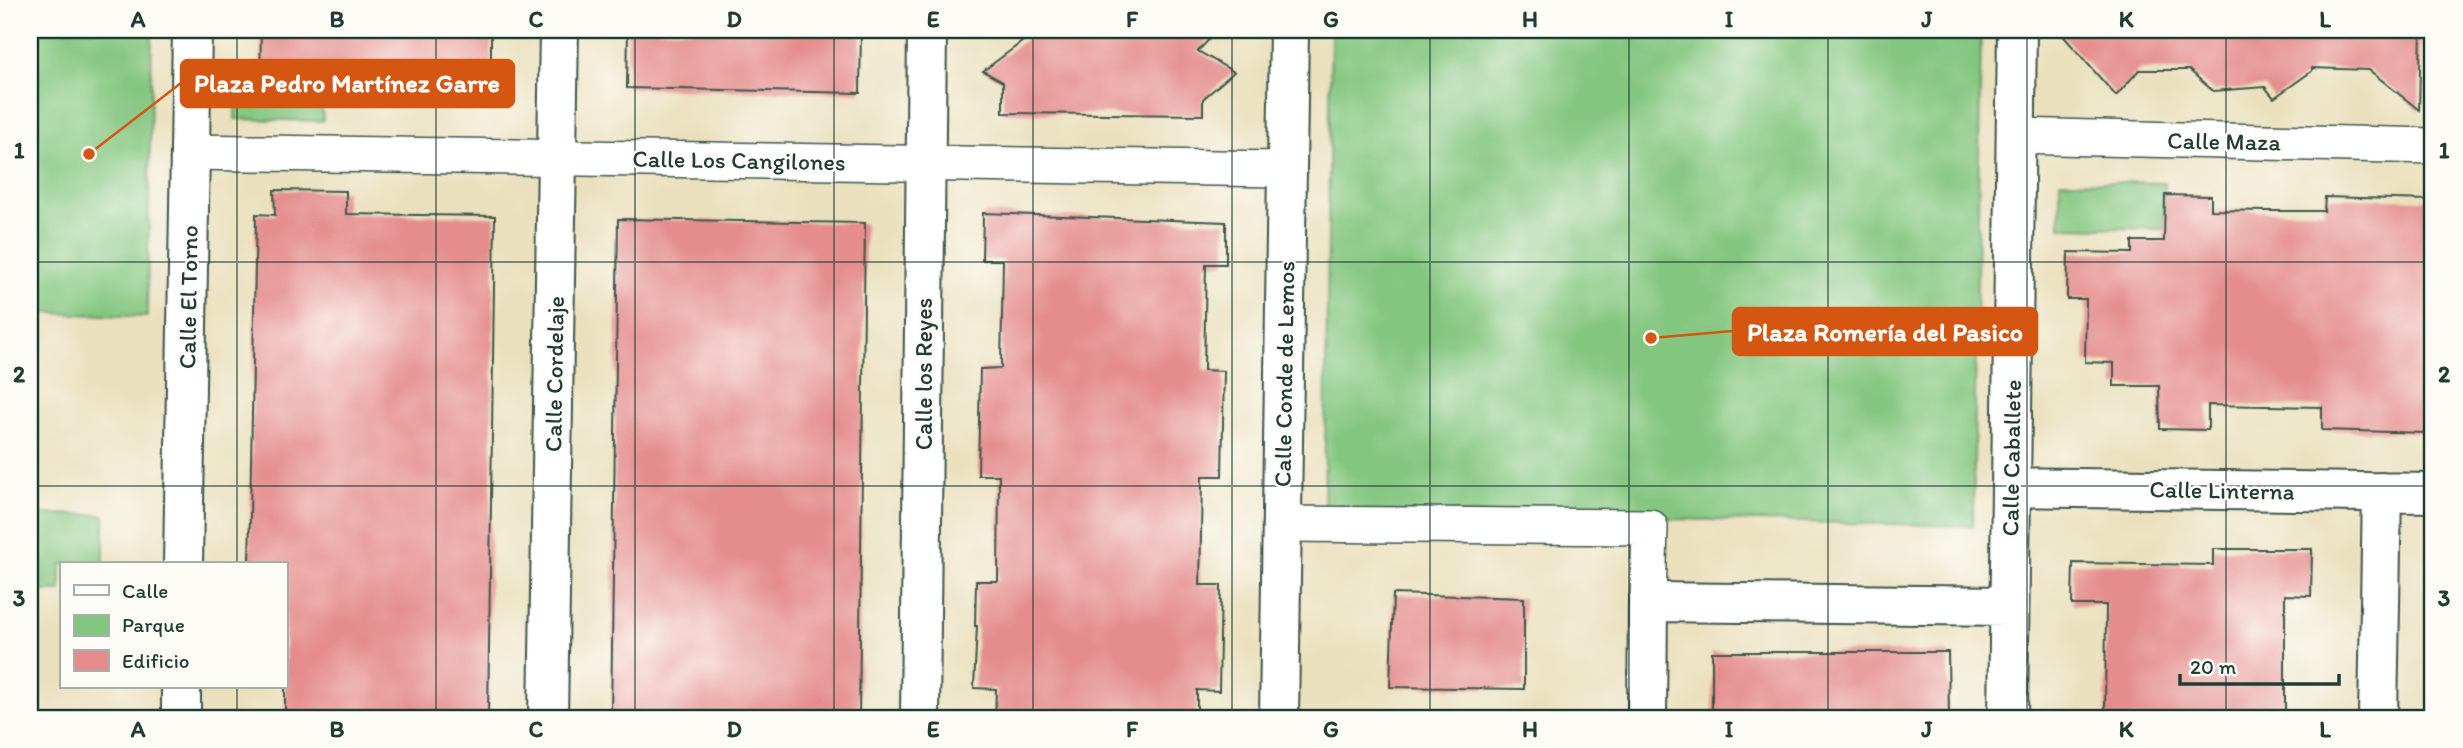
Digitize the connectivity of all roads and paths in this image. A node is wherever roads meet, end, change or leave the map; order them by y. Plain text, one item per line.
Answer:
1 (192, 30) edge
2 (559, 30) edge
3 (927, 30) edge
4 (1289, 30) edge
5 (2017, 30) edge
6 (2016, 136) junction
7 (2433, 146) edge
8 (190, 152) junction
9 (558, 157) junction
10 (925, 163) junction
11 (1287, 169) junction
12 (2011, 487) junction
13 (2382, 492) junction
14 (2433, 493) edge
15 (1282, 524) junction
16 (183, 562) edge
17 (1648, 602) junction
18 (2009, 606) junction
19 (181, 688) edge
20 (181, 718) edge
21 (548, 718) edge
22 (920, 718) edge
23 (1279, 718) edge
24 (1647, 718) edge
25 (2008, 718) edge
26 (2378, 718) edge

1 - 8 street, Calle El Torno
2 - 9 street, Calle Cordelaje
3 - 10 street, Calle los Reyes
4 - 11 street, Calle Conde de Lemos
5 - 6 street, Calle Caballete
6 - 7 street, Calle Maza
6 - 12 street, Calle Caballete
8 - 9 street, Calle Los Cangilones
8 - 16 street, Calle El Torno
9 - 10 street, Calle Los Cangilones
9 - 21 street, Calle Cordelaje
10 - 11 street, Calle Los Cangilones
10 - 22 street, Calle los Reyes
11 - 15 street, Calle Conde de Lemos
12 - 13 street, Calle Linterna
12 - 18 street, Calle Caballete
13 - 14 street, Calle Linterna
13 - 26 street
15 - 17 street
15 - 23 street, Calle Conde de Lemos
17 - 18 street
17 - 24 street
18 - 25 street, Calle Caballete
19 - 20 street

